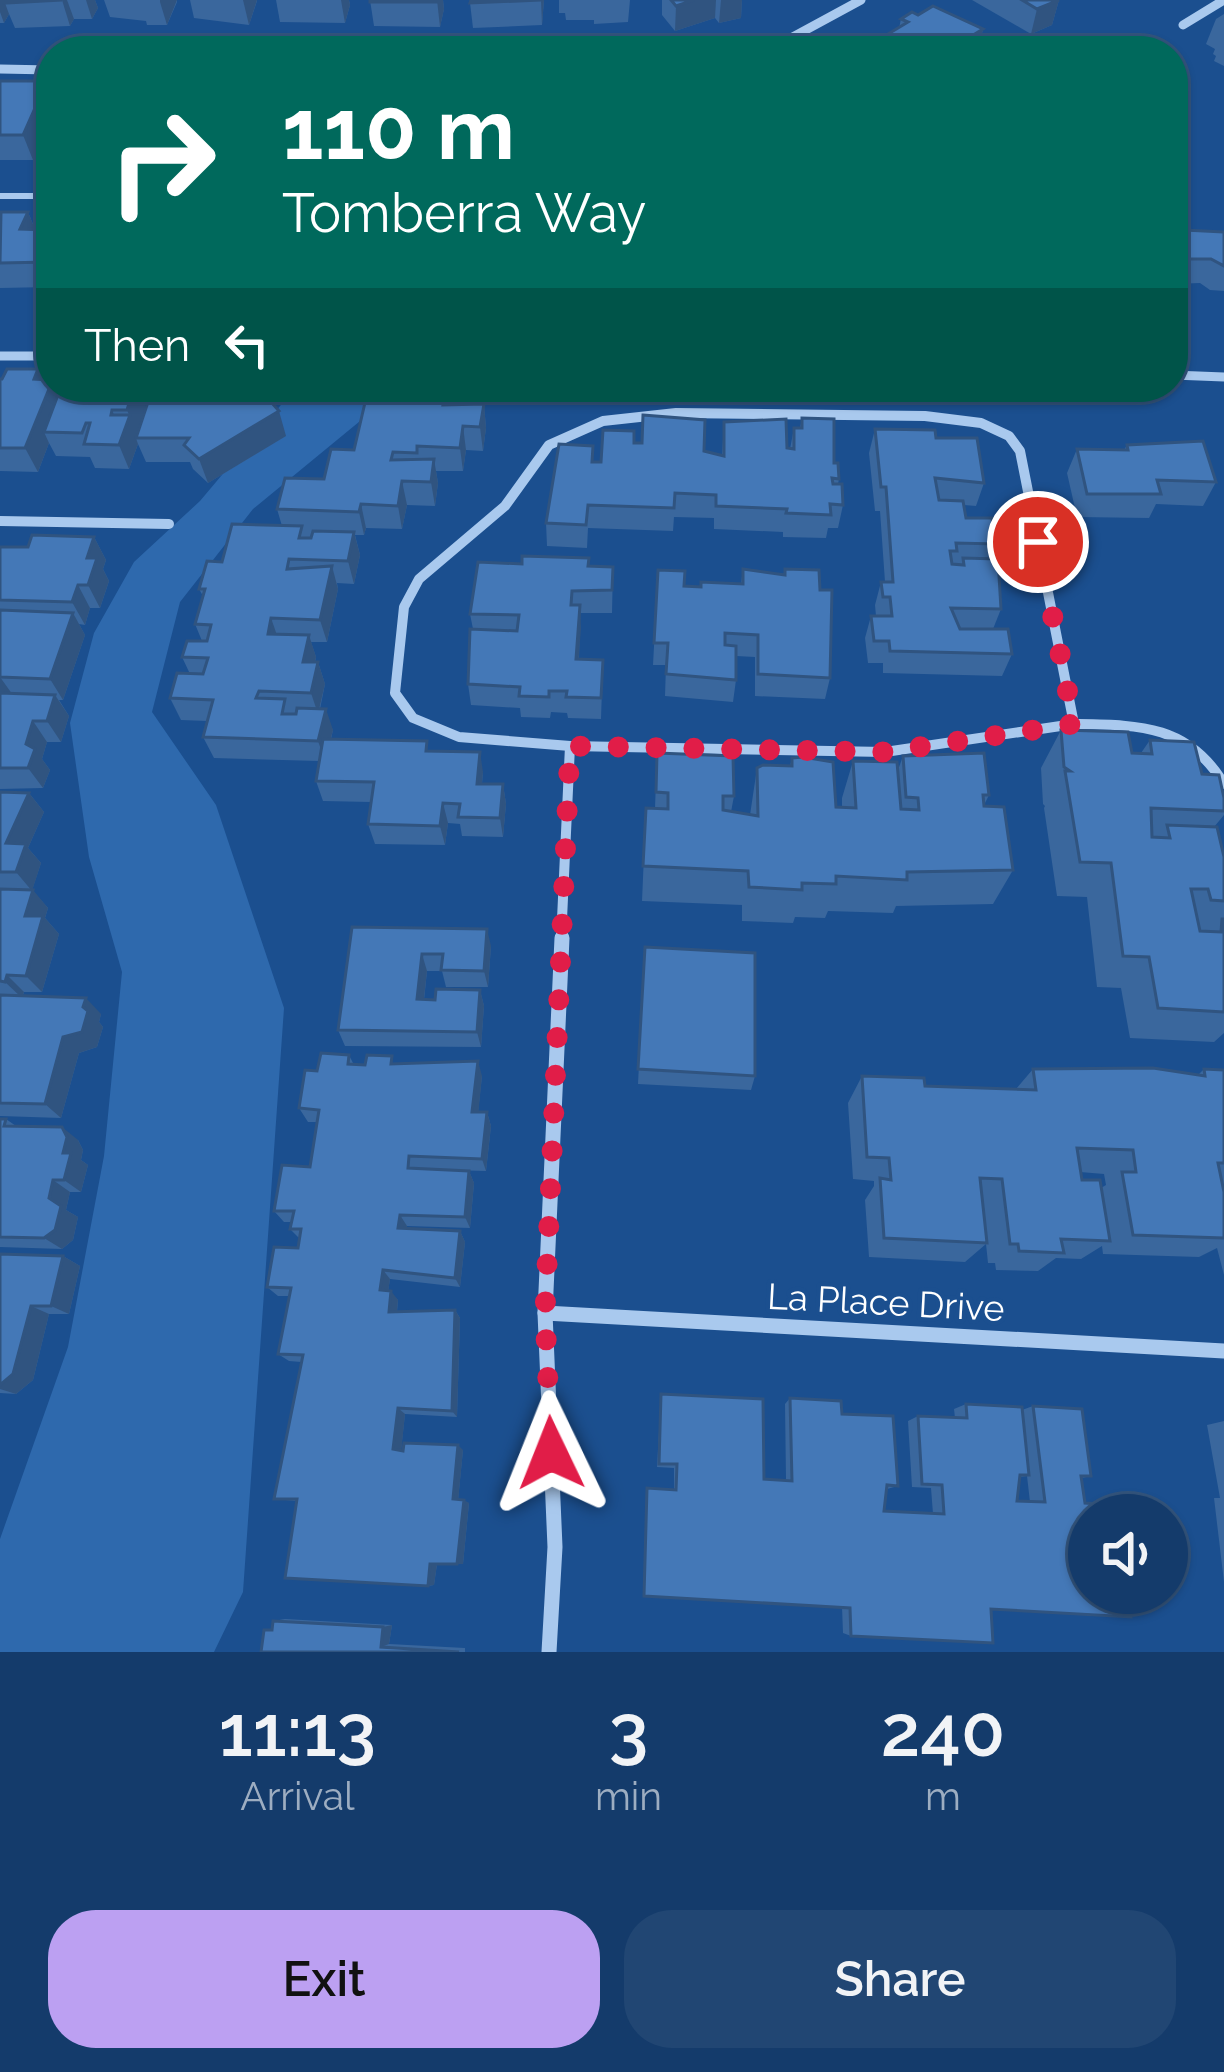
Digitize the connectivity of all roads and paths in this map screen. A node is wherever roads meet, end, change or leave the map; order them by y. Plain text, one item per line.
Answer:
1 (861, 0) edge
2 (1224, 1) edge
3 (1183, 25) dead end
4 (794, 36) edge
5 (0, 70) edge
6 (36, 70) edge
7 (0, 196) edge
8 (36, 196) edge
9 (0, 356) edge
10 (36, 356) edge
11 (1188, 376) edge
12 (1224, 376) edge
13 (0, 521) edge
14 (169, 524) dead end
15 (1074, 724) junction
16 (570, 746) junction
17 (1224, 784) edge
18 (545, 1312) junction
19 (1224, 1351) edge
20 (549, 1652) edge

1 - 4 street
2 - 3 street
5 - 6 street
7 - 8 lane
9 - 10 street
11 - 12 street
13 - 14 street
15 - 16 street
15 - 16 street
15 - 17 street
16 - 18 street
18 - 19 street, La Place Drive
18 - 20 street

